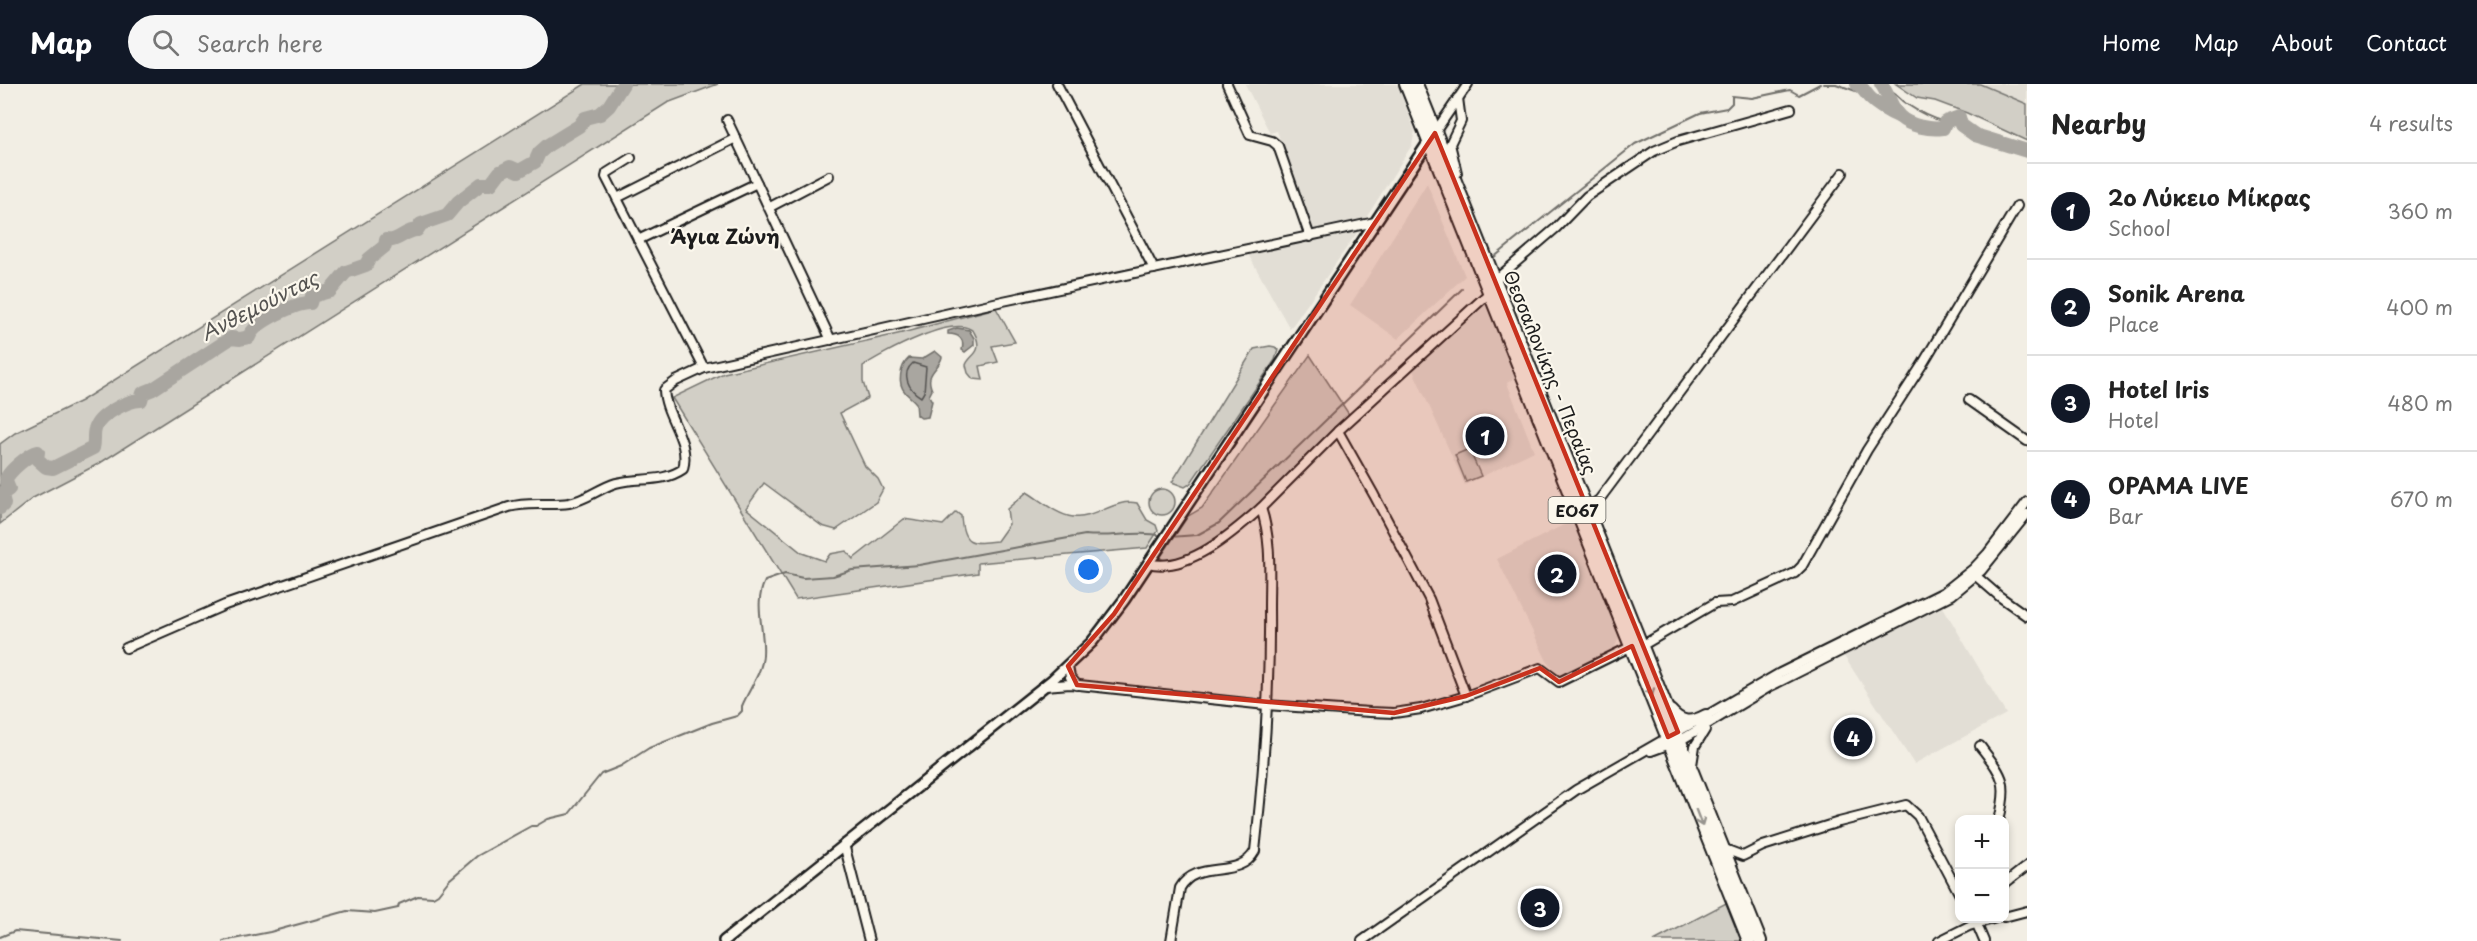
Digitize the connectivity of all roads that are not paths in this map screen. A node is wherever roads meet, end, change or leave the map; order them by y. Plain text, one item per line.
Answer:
1 (1057, 84) edge
2 (1227, 84) edge
3 (1406, 84) edge
4 (1416, 84) edge
5 (1468, 84) edge
6 (1458, 98) junction
7 (1791, 109) dead end
8 (727, 120) dead end
9 (1432, 137) junction
10 (736, 138) junction
11 (630, 158) dead end
12 (1843, 173) dead end
13 (829, 176) dead end
14 (757, 183) junction
15 (617, 198) junction
16 (2017, 206) dead end
17 (770, 207) junction
18 (1470, 220) junction
19 (1375, 222) junction
20 (1310, 237) junction
21 (638, 240) junction
22 (1154, 268) junction
23 (1490, 283) junction
24 (831, 340) junction
25 (704, 368) junction
26 (1969, 400) dead end
27 (1338, 431) junction
28 (2027, 441) edge
29 (2027, 502) edge
30 (1260, 508) junction
31 (1587, 508) junction
32 (2027, 513) edge
33 (1148, 564) junction
34 (1976, 576) junction
35 (2027, 616) edge
36 (1637, 645) junction
37 (126, 648) dead end
38 (1068, 666) junction
39 (1077, 685) junction
40 (1044, 687) junction
41 (1466, 696) junction
42 (1266, 705) junction
43 (1669, 710) junction
44 (1708, 720) junction
45 (1675, 738) junction
46 (1980, 746) dead end
47 (1692, 770) junction
48 (2000, 815) edge
49 (844, 844) junction
50 (1722, 848) junction
51 (2027, 866) edge
52 (2009, 880) edge
53 (1955, 887) edge
54 (2027, 911) edge
55 (2009, 915) edge
56 (1971, 923) edge
57 (1976, 923) edge
58 (724, 941) edge
59 (869, 941) edge
60 (1171, 941) edge
61 (1362, 941) edge
62 (1751, 941) edge
63 (1939, 941) edge
64 (1984, 941) edge

1 - 22 street
2 - 20 street
3 - 9 main road, Θεσσαλονίκης - Περαίας / ΕΟ67
4 - 9 main road, Θεσσαλονίκης - Περαίας / ΕΟ67
5 - 6 street
6 - 9 street
6 - 18 street
7 - 23 street
8 - 10 street
9 - 18 main road, Θεσσαλονίκης - Περαίας / ΕΟ67
9 - 19 street
9 - 23 main road, Θεσσαλονίκης - Περαίας / ΕΟ67
10 - 14 street
10 - 15 street
11 - 15 street
12 - 31 street
13 - 17 street
14 - 17 street
14 - 21 street
15 - 21 street
16 - 36 street
17 - 24 street
18 - 23 main road, Θεσσαλονίκης - Περαίας / ΕΟ67
19 - 20 street
19 - 33 street
20 - 22 street
21 - 25 street
22 - 24 street
23 - 27 street
23 - 31 main road, Θεσσαλονίκης - Περαίας / ΕΟ67
23 - 36 main road, Θεσσαλονίκης - Περαίας / ΕΟ67
24 - 25 street
25 - 37 street
26 - 28 street
27 - 30 street
27 - 41 street
29 - 44 street
30 - 33 street
30 - 42 street
31 - 36 main road, Θεσσαλονίκης - Περαίας / ΕΟ67
32 - 34 street
33 - 38 street
34 - 35 street
34 - 44 street
36 - 41 street
36 - 43 main road, Θεσσαλονίκης - Περαίας / ΕΟ67
36 -> 45 main road, Θεσσαλονίκης - Περαίας / ΕΟ67
38 - 39 street
38 - 40 street
39 - 40 street
39 - 42 street
40 - 49 street
41 - 42 street
42 - 60 street
43 - 44 main road
43 - 45 main road, Θεσσαλονίκης - Περαίας / ΕΟ67
44 - 45 street
44 - 47 street
45 - 47 main road, Θεσσαλονίκης - Περαίας / ΕΟ67
45 - 61 street
45 -> 62 main road, Θεσσαλονίκης - Περαίας / ΕΟ67
46 - 48 street
47 - 50 main road, Θεσσαλονίκης - Περαίας / ΕΟ67
49 - 58 street
49 - 59 street
50 - 53 street
50 - 62 main road, Θεσσαλονίκης - Περαίας / ΕΟ67
51 - 52 street
54 - 55 street
56 - 63 street
57 - 64 street

